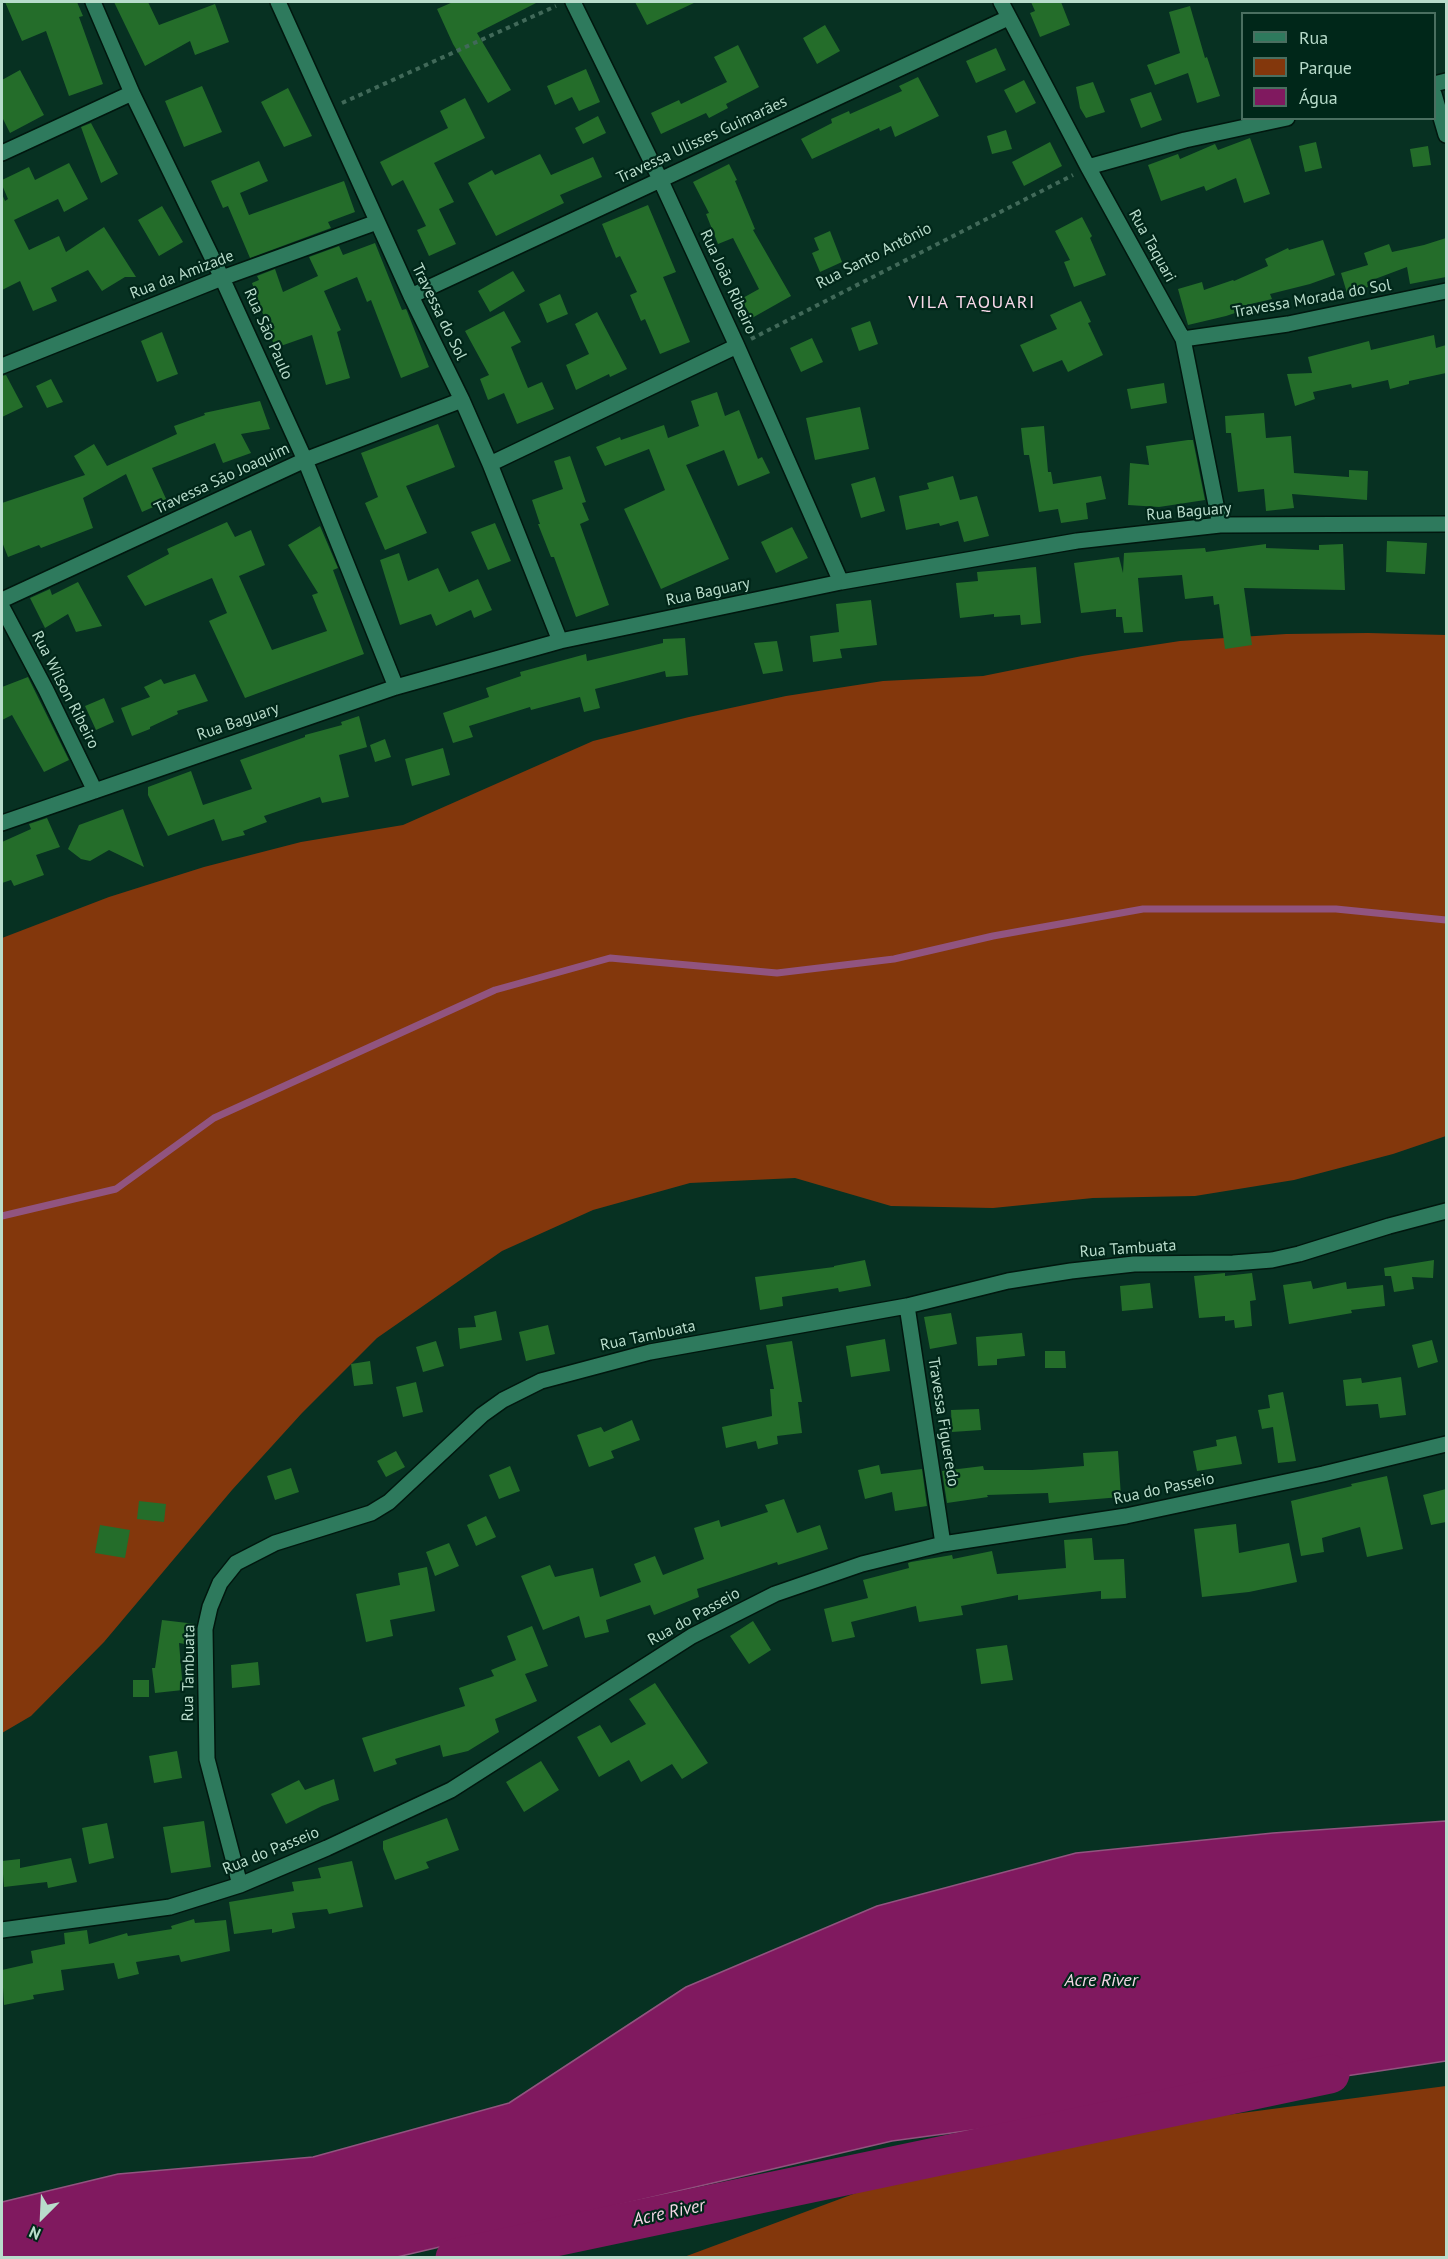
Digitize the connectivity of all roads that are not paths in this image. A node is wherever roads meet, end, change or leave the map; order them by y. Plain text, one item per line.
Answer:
1 (93, 2) edge
2 (278, 2) edge
3 (573, 2) edge
4 (1001, 2) edge
5 (1008, 18) junction
6 (132, 93) junction
7 (1436, 101) edge
8 (1278, 120) edge
9 (1446, 135) edge
10 (2, 153) edge
11 (1088, 167) junction
12 (660, 178) junction
13 (377, 222) junction
14 (222, 278) junction
15 (1446, 291) edge
16 (411, 296) junction
17 (1183, 339) junction
18 (737, 346) junction
19 (2, 366) edge
20 (462, 400) junction
21 (305, 460) junction
22 (490, 464) junction
23 (1446, 524) edge
24 (1220, 525) junction
25 (841, 582) junction
26 (2, 600) edge
27 (2, 607) edge
28 (560, 641) junction
29 (396, 687) junction
30 (95, 791) junction
31 (2, 823) edge
32 (1446, 1211) edge
33 (907, 1306) junction
34 (1446, 1444) edge
35 (943, 1544) junction
36 (240, 1885) junction
37 (2, 1930) edge

1 - 6 street, Rua São Paulo
2 - 13 street, Travessa do Sol
3 - 12 street, Rua João Ribeiro
4 - 5 street, Rua Taquari
5 - 11 street, Rua Taquari
5 - 12 street, Travessa Ulisses Guimarães
6 - 10 street
6 - 14 street, Rua São Paulo
7 - 9 street
8 - 11 street
11 - 17 street, Rua Taquari
12 - 16 street, Travessa Ulisses Guimarães
12 - 18 street, Rua João Ribeiro
13 - 14 street, Rua da Amizade
13 - 16 street, Travessa do Sol
14 - 19 street, Rua da Amizade
14 - 21 street, Rua São Paulo
15 - 17 street, Travessa Morada do Sol
16 - 20 street, Travessa do Sol
17 - 24 street, Rua Taquari
18 - 22 street
18 - 25 street, Rua João Ribeiro
20 - 21 street, Travessa São Joaquim
20 - 22 street, Travessa do Sol
21 - 26 street, Travessa São Joaquim
21 - 29 street, Rua São Paulo
22 - 28 street, Travessa do Sol
23 - 24 street, Rua Baguary
24 - 25 street, Rua Baguary
25 - 28 street, Rua Baguary
27 - 30 street, Rua Wilson Ribeiro
28 - 29 street, Rua Baguary
29 - 30 street, Rua Baguary
30 - 31 street, Rua Baguary
32 - 33 street, Rua Tambuata
33 - 35 street, Travessa Figueredo
33 - 36 street, Rua Tambuata
34 - 35 street, Rua do Passeio
35 - 36 street, Rua do Passeio
36 - 37 street, Rua do Passeio

